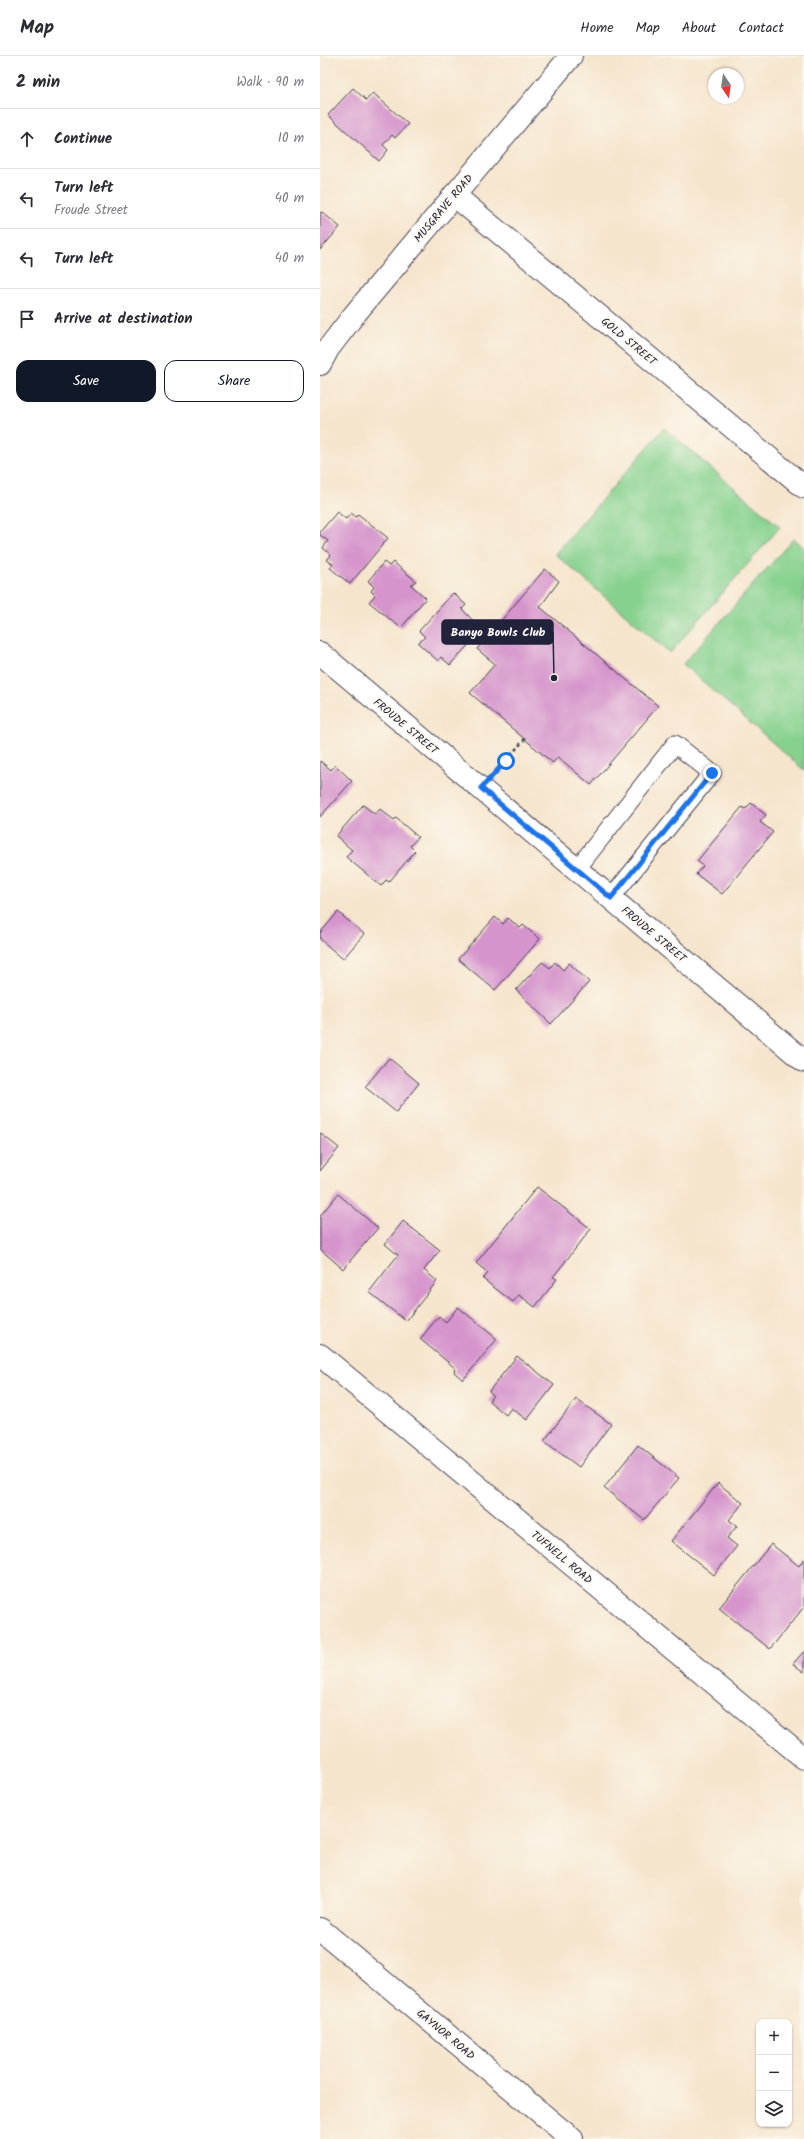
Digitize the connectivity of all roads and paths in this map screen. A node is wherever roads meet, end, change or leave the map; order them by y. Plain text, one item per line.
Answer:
1 (571, 56) edge
2 (454, 195) junction
3 (320, 364) edge
4 (804, 487) edge
5 (320, 653) edge
6 (525, 739) dead end
7 (481, 788) junction
8 (576, 870) junction
9 (611, 898) junction
10 (804, 1061) edge
11 (320, 1355) edge
12 (804, 1758) edge
13 (320, 1929) edge
14 (572, 2139) edge

1 - 2 street, MUSGRAVE ROAD
2 - 3 street, MUSGRAVE ROAD
2 - 4 street, GOLD STREET
5 - 7 street, FROUDE STREET
6 - 7 path
7 - 8 street, FROUDE STREET
8 - 9 street, FROUDE STREET
8 - 9 lane
9 - 10 street, FROUDE STREET
11 - 12 street, TUFNELL ROAD
13 - 14 street, GAYNOR ROAD

